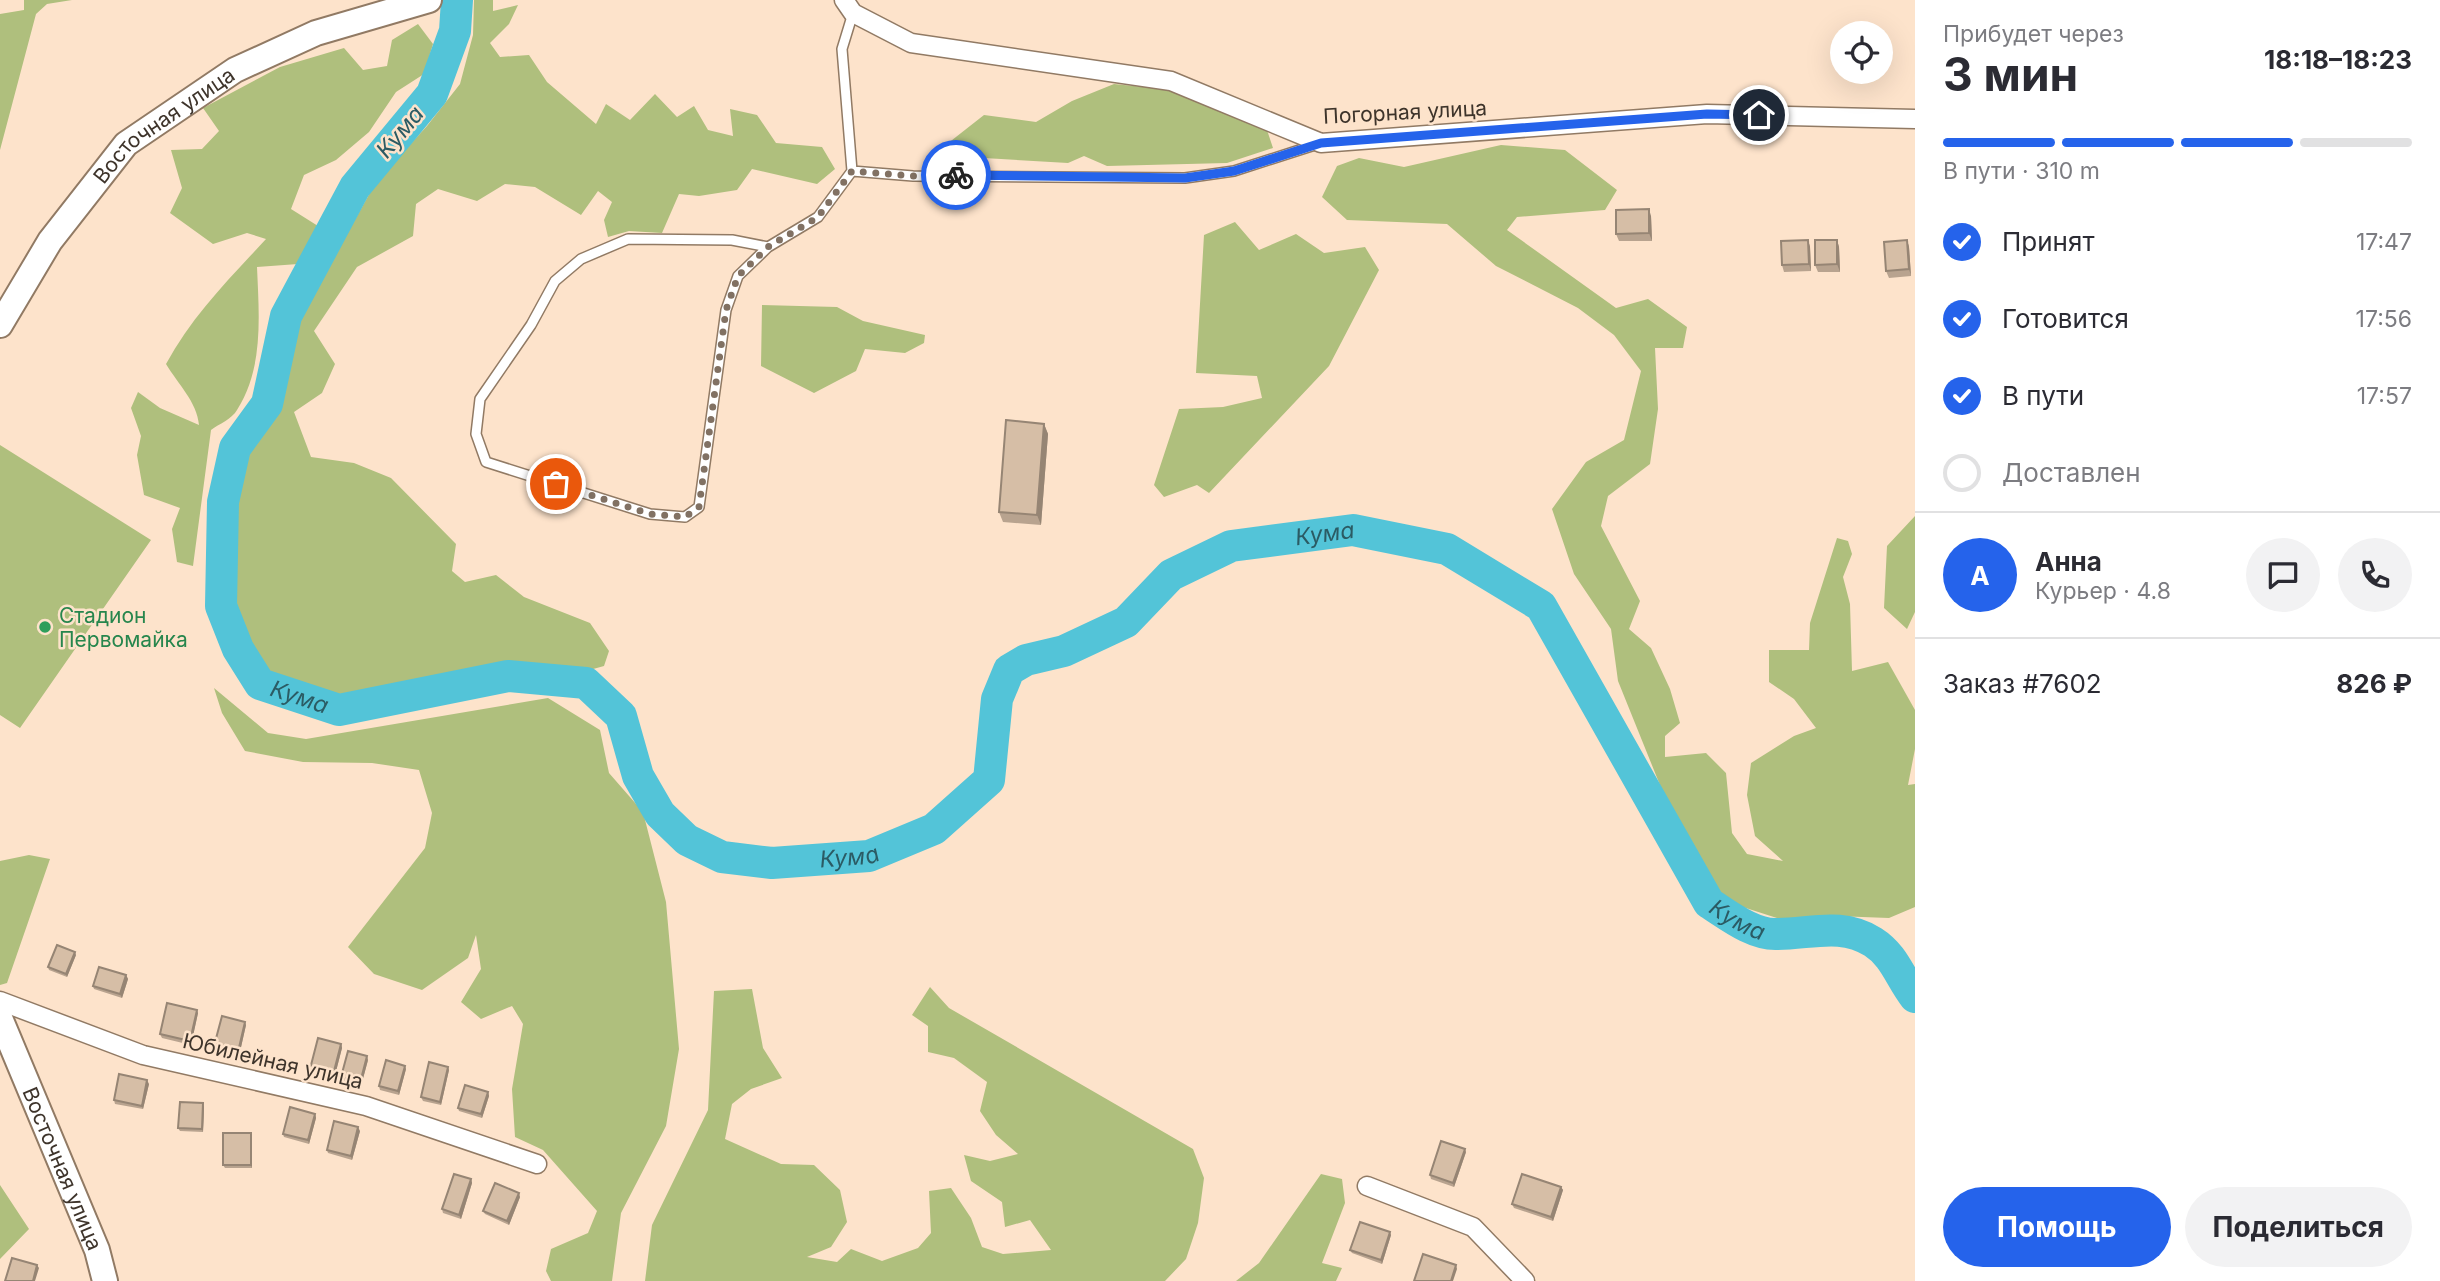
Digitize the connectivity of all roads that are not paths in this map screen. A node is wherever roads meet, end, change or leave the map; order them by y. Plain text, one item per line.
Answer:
1 (429, 0) edge
2 (848, 7) edge
3 (1915, 119) edge
4 (1321, 143) junction
5 (852, 171) junction
6 (768, 247) junction
7 (0, 326) edge
8 (0, 1001) edge
9 (0, 1018) edge
10 (537, 1164) dead end
11 (1367, 1186) dead end
12 (104, 1281) edge
13 (1525, 1281) edge

1 - 7 street, Восточная улица
2 - 4 street, Погорная улица
2 - 5 lane
3 - 4 street, Погорная улица
4 - 5 lane
5 - 6 lane
6 - 6 lane
8 - 10 street, Юбилейная улица
9 - 12 street, Восточная улица
11 - 13 street

